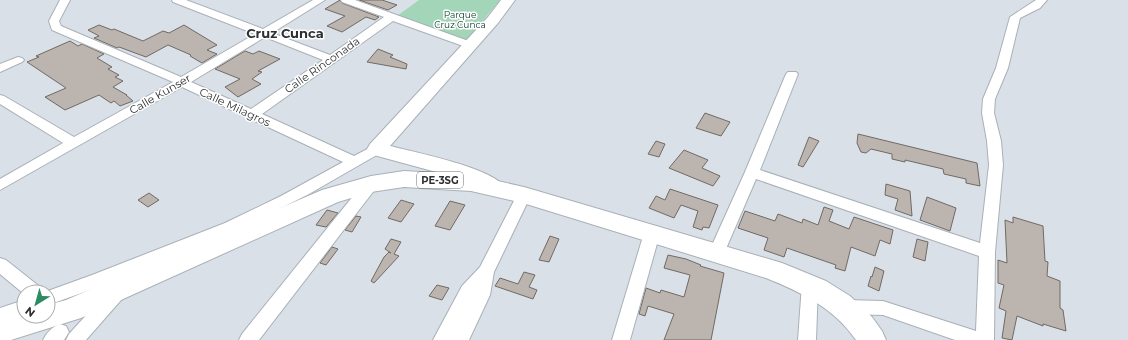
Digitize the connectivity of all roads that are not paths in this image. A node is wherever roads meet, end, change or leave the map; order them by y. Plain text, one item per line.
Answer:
1 (65, 0) edge
2 (178, 0) edge
3 (320, 0) edge
4 (346, 0) edge
5 (508, 0) edge
6 (1042, 0) edge
7 (393, 16) junction
8 (263, 33) junction
9 (470, 45) junction
10 (330, 59) junction
11 (18, 60) dead end
12 (0, 69) edge
13 (792, 74) dead end
14 (182, 82) junction
15 (0, 99) edge
16 (252, 115) junction
17 (73, 143) junction
18 (377, 149) junction
19 (354, 162) junction
20 (752, 172) junction
21 (371, 184) junction
22 (0, 185) edge
23 (499, 190) junction
24 (524, 195) junction
25 (232, 232) junction
26 (652, 233) junction
27 (987, 252) junction
28 (716, 254) junction
29 (0, 265) edge
30 (486, 272) junction
31 (24, 284) edge
32 (810, 284) junction
33 (122, 287) junction
34 (56, 295) edge
35 (846, 307) junction
36 (16, 310) edge
37 (0, 316) edge
38 (0, 331) edge
39 (62, 337) edge
40 (248, 340) edge
41 (442, 340) edge
42 (460, 340) edge
43 (621, 340) edge
44 (807, 340) edge
45 (872, 340) edge
46 (978, 340) edge
47 (985, 340) edge

1 - 14 street, Calle Milagros
2 - 8 street
3 - 8 street, Calle Kunser
4 - 7 street
5 - 9 street
6 - 27 street
7 - 9 street
7 - 10 street, Calle Rinconada
8 - 10 street
8 - 14 street, Calle Kunser
9 - 18 street
10 - 16 street, Calle Rinconada
11 - 12 street
13 - 20 street
14 - 16 street, Calle Milagros
14 - 17 street, Calle Kunser
15 - 17 street
16 - 19 street, Calle Milagros
17 - 22 street, Calle Kunser
18 - 19 street
18 - 23 street
19 - 25 street
20 - 27 street
20 - 28 street
21 - 23 main road, PE-3SG
21 - 25 main road, PE-3SG
21 - 40 street
23 - 24 main road, PE-3SG
24 - 26 main road, PE-3SG
24 - 30 street
25 - 33 main road, PE-3SG
25 - 34 street
26 - 28 main road, PE-3SG
26 - 43 street
27 - 47 street
28 - 32 main road, PE-3SG
29 - 31 street
30 - 41 street
30 - 42 street
32 - 35 main road, PE-3SG
32 - 44 street
33 - 38 main road, PE-3SG
33 - 39 street
35 - 45 main road, PE-3SG
35 - 46 street
36 - 37 street

